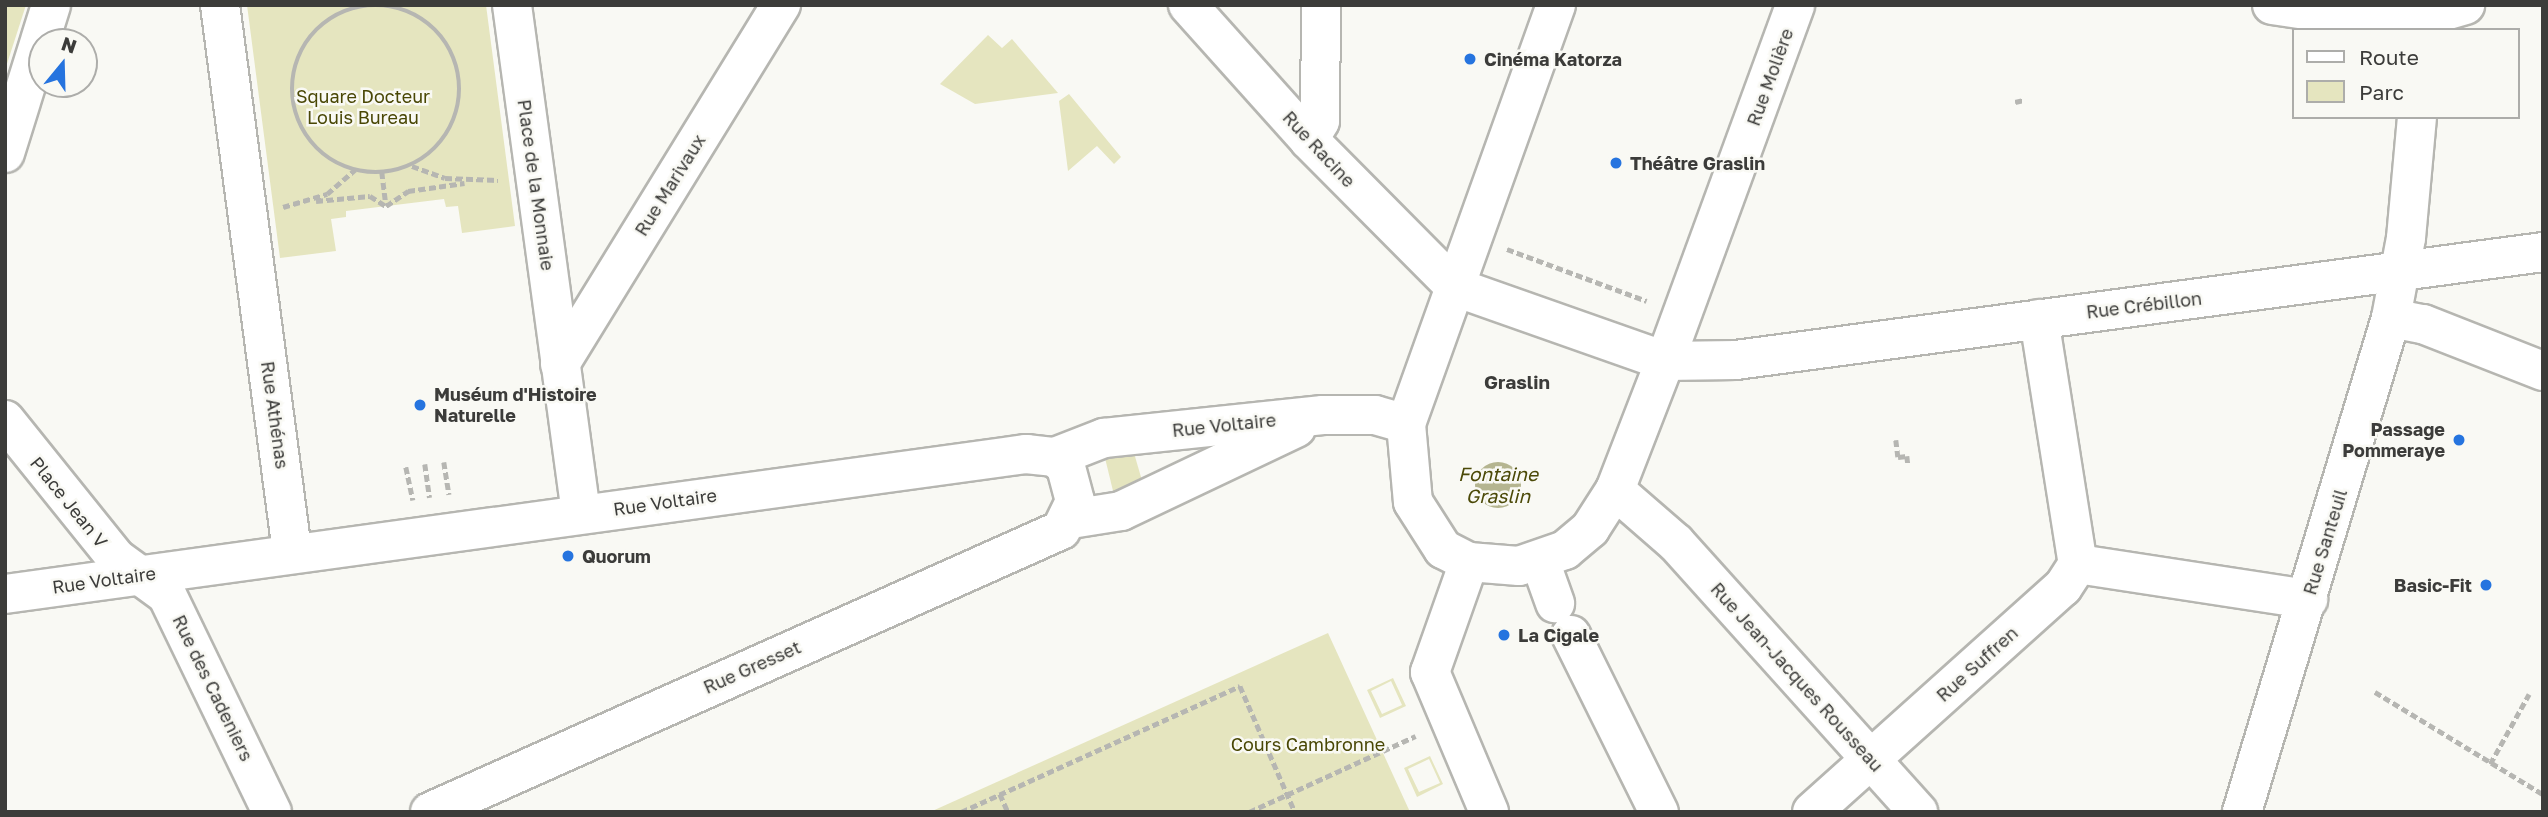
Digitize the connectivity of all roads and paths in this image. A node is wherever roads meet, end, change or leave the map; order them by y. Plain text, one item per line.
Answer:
1 (51, 5) edge
2 (220, 5) edge
3 (365, 5) edge
4 (512, 5) edge
5 (781, 5) edge
6 (1188, 5) edge
7 (1321, 5) edge
8 (1556, 5) edge
9 (1795, 5) edge
10 (2272, 5) edge
11 (2465, 5) edge
12 (2428, 17) edge
13 (2417, 119) edge
14 (1309, 140) junction
15 (5, 153) edge
16 (411, 166) junction
17 (355, 170) junction
18 (382, 172) junction
19 (534, 175) junction
20 (472, 182) junction
21 (308, 202) junction
22 (386, 206) junction
23 (247, 209) junction
24 (2543, 252) edge
25 (1516, 253) dead end
26 (2400, 271) junction
27 (1455, 287) junction
28 (1635, 297) dead end
29 (2391, 318) junction
30 (2039, 319) junction
31 (2410, 352) dead end
32 (1665, 361) junction
33 (560, 364) junction
34 (2543, 371) edge
35 (1323, 415) junction
36 (5, 420) edge
37 (1406, 424) junction
38 (1896, 440) dead end
39 (1055, 457) junction
40 (444, 462) dead end
41 (425, 464) dead end
42 (1908, 464) dead end
43 (406, 467) dead end
44 (1615, 490) junction
45 (449, 492) dead end
46 (410, 495) dead end
47 (430, 495) dead end
48 (580, 513) junction
49 (1071, 519) junction
50 (292, 551) junction
51 (1540, 561) junction
52 (1469, 562) junction
53 (2078, 564) junction
54 (141, 576) junction
55 (5, 594) edge
56 (2308, 599) junction
57 (2375, 692) dead end
58 (2529, 694) dead end
59 (1383, 752) dead end
60 (1871, 759) junction
61 (2490, 764) junction
62 (1000, 794) junction
63 (1288, 794) junction
64 (2543, 794) edge
65 (272, 812) edge
66 (430, 812) edge
67 (961, 812) edge
68 (1008, 812) edge
69 (1249, 812) edge
70 (1296, 812) edge
71 (1489, 812) edge
72 (1659, 812) edge
73 (1812, 812) edge
74 (1918, 812) edge
75 (2242, 812) edge

1 - 15 street
2 - 23 street
3 - 16 path
3 - 17 path
4 - 19 street, Place de la Monnaie
5 - 33 street, Rue Marivaux
6 - 14 street, Rue Racine
7 - 14 street
8 - 27 street
9 - 32 street, Rue Molière
10 - 12 street
11 - 12 street
13 - 26 street, Rue Santeuil
14 - 27 street, Rue Racine
16 - 18 path
16 - 20 path
17 - 18 path
17 - 21 path
18 - 22 path
19 - 20 path
19 - 33 street, Place de la Monnaie
20 - 22 path
21 - 22 path
21 - 23 path
23 - 50 street, Rue Athénas
24 - 26 street, Rue Crébillon
25 - 28 path
26 - 29 street, Rue Santeuil
26 - 30 street, Rue Crébillon
27 - 32 street
27 - 37 street
29 - 31 street
29 - 34 street
29 - 56 street, Rue Santeuil
30 - 32 street, Rue Crébillon
30 - 53 street
32 - 44 street, Rue Molière
33 - 48 street, Place de la Monnaie
35 - 37 street, Rue Voltaire
35 - 39 street, Rue Voltaire
35 - 49 street, Rue Gresset
36 - 54 street, Place Jean V
37 - 52 street
38 - 42 path
39 - 48 street, Rue Voltaire
39 - 49 street
40 - 45 path
41 - 47 path
43 - 46 path
44 - 51 street, Rue Molière
44 - 60 street, Rue Jean-Jacques Rousseau
48 - 50 street, Rue Voltaire
49 - 66 street, Rue Gresset
50 - 54 street, Rue Voltaire
51 - 52 street
51 - 72 street
52 - 71 street
53 - 56 street
53 - 60 street, Rue Suffren
54 - 55 street, Rue Voltaire
54 - 65 street, Rue des Cadeniers
56 - 75 street, Rue Santeuil
57 - 61 path
58 - 61 path
59 - 63 path
60 - 73 street, Rue Suffren
60 - 74 street, Rue Jean-Jacques Rousseau
61 - 64 path
62 - 63 path
62 - 67 path
62 - 68 path
63 - 69 path
63 - 70 path

